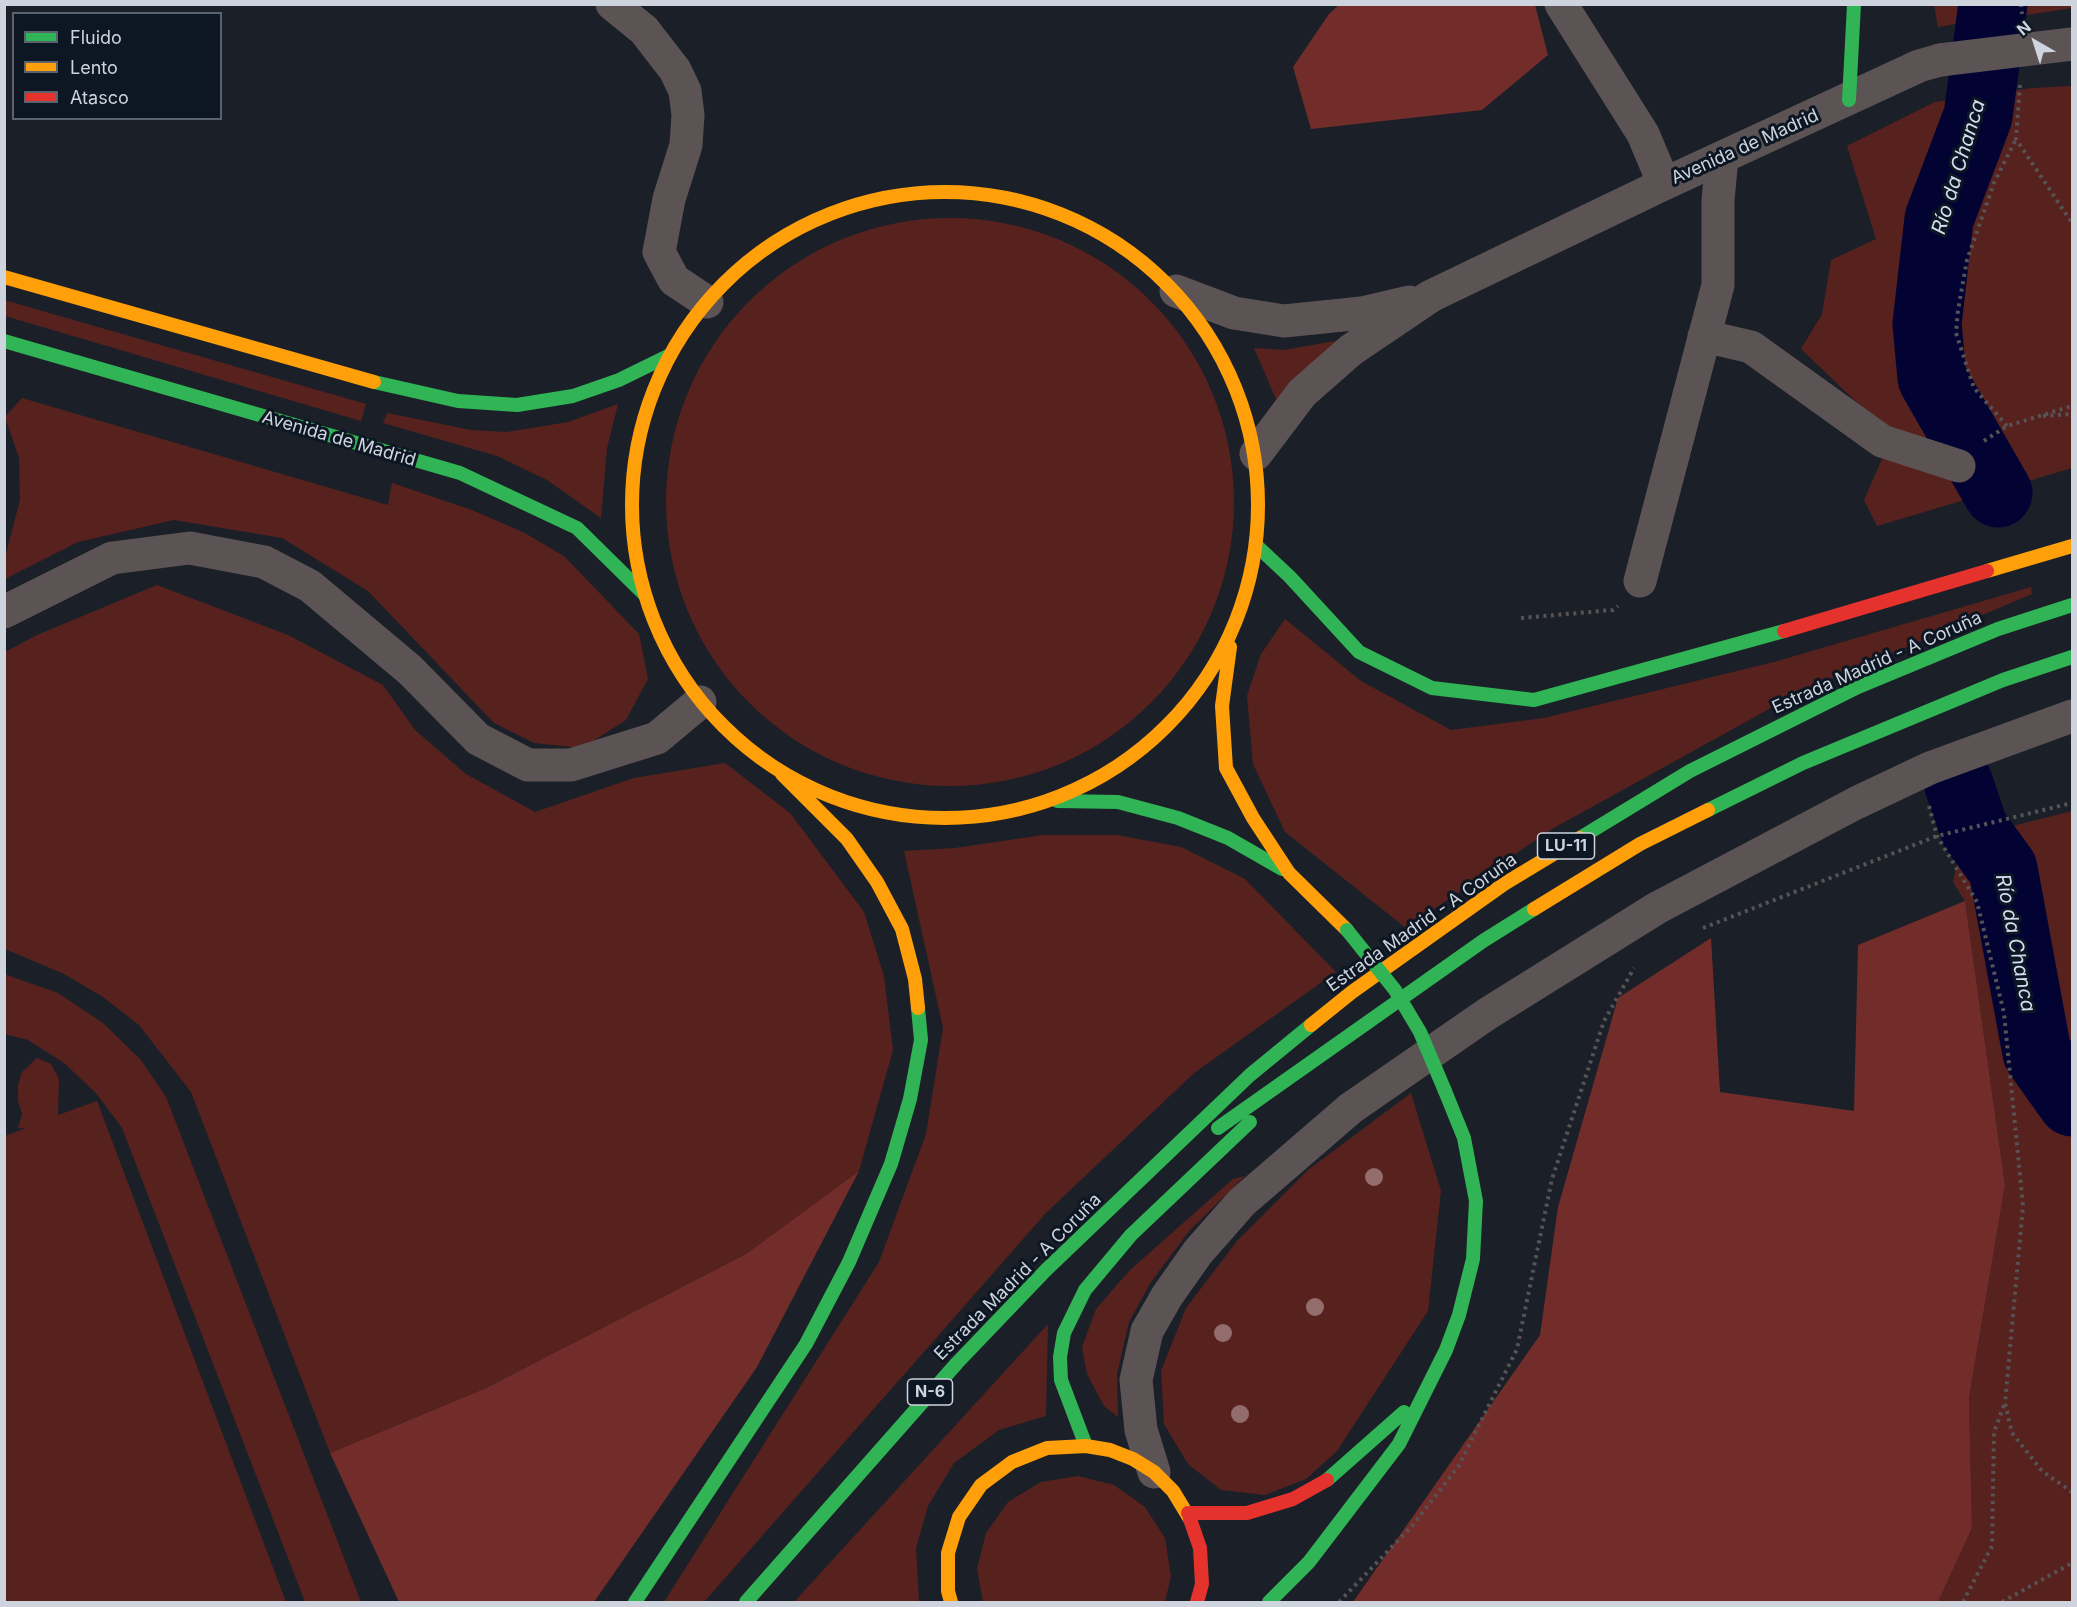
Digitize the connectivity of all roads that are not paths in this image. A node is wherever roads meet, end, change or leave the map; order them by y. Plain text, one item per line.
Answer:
1 (612, 4) edge
2 (1561, 4) edge
3 (1854, 4) edge
4 (2073, 44) edge
5 (1849, 100) junction
6 (1722, 158) junction
7 (1664, 184) junction
8 (4, 277) edge
9 (1176, 291) junction
10 (1431, 296) junction
11 (707, 302) junction
12 (1704, 336) junction
13 (4, 341) edge
14 (670, 355) junction
15 (1256, 454) junction
16 (1959, 466) dead end
17 (2073, 546) edge
18 (1258, 547) junction
19 (1640, 581) road end
20 (644, 594) junction
21 (2073, 605) edge
22 (4, 612) edge
23 (1232, 635) junction
24 (2073, 657) edge
25 (700, 702) junction
26 (2073, 716) edge
27 (782, 774) junction
28 (1054, 800) junction
29 (1289, 873) junction
30 (1348, 1036) junction
31 (1126, 1194) junction
32 (1426, 1392) junction
33 (1086, 1446) junction
34 (1154, 1472) junction
35 (1188, 1513) junction
36 (635, 1602) edge
37 (746, 1602) edge
38 (951, 1602) edge
39 (1197, 1602) edge
40 (1269, 1602) edge

1 - 11 street
2 - 7 street
3 - 5 main road
4 - 5 street, Avenida de Madrid, bridge
5 - 6 street, Avenida de Madrid
6 - 7 street, Avenida de Madrid
6 - 12 street
7 - 10 street, Avenida de Madrid
8 - 14 main road
9 - 10 street, Avenida de Madrid
9 - 11 main road
9 - 15 main road
10 - 15 street, Avenida de Madrid
11 - 14 main road
12 - 16 street
12 - 19 street
13 - 20 main road, Avenida de Madrid
14 - 20 main road
15 - 18 main road
17 - 18 main road
18 - 23 main road
20 - 25 main road
21 - 31 main road, Estrada Madrid - A Coruña / LU-11
22 - 25 street
23 - 28 main road
23 - 29 main road
24 - 30 main road, Estrada Madrid - A Coruña / LU-11
25 - 27 main road
26 - 34 street
27 - 28 main road
27 - 36 main road
28 - 29 main road
29 - 32 main road, bridge
30 - 31 main road, Estrada Madrid - A Coruña / LU-11
30 - 33 main road
31 - 37 main road, Estrada Madrid - A Coruña / N-6
32 - 35 main road
32 - 40 main road
33 - 34 main road
33 - 38 main road
34 - 35 main road
35 - 39 main road

